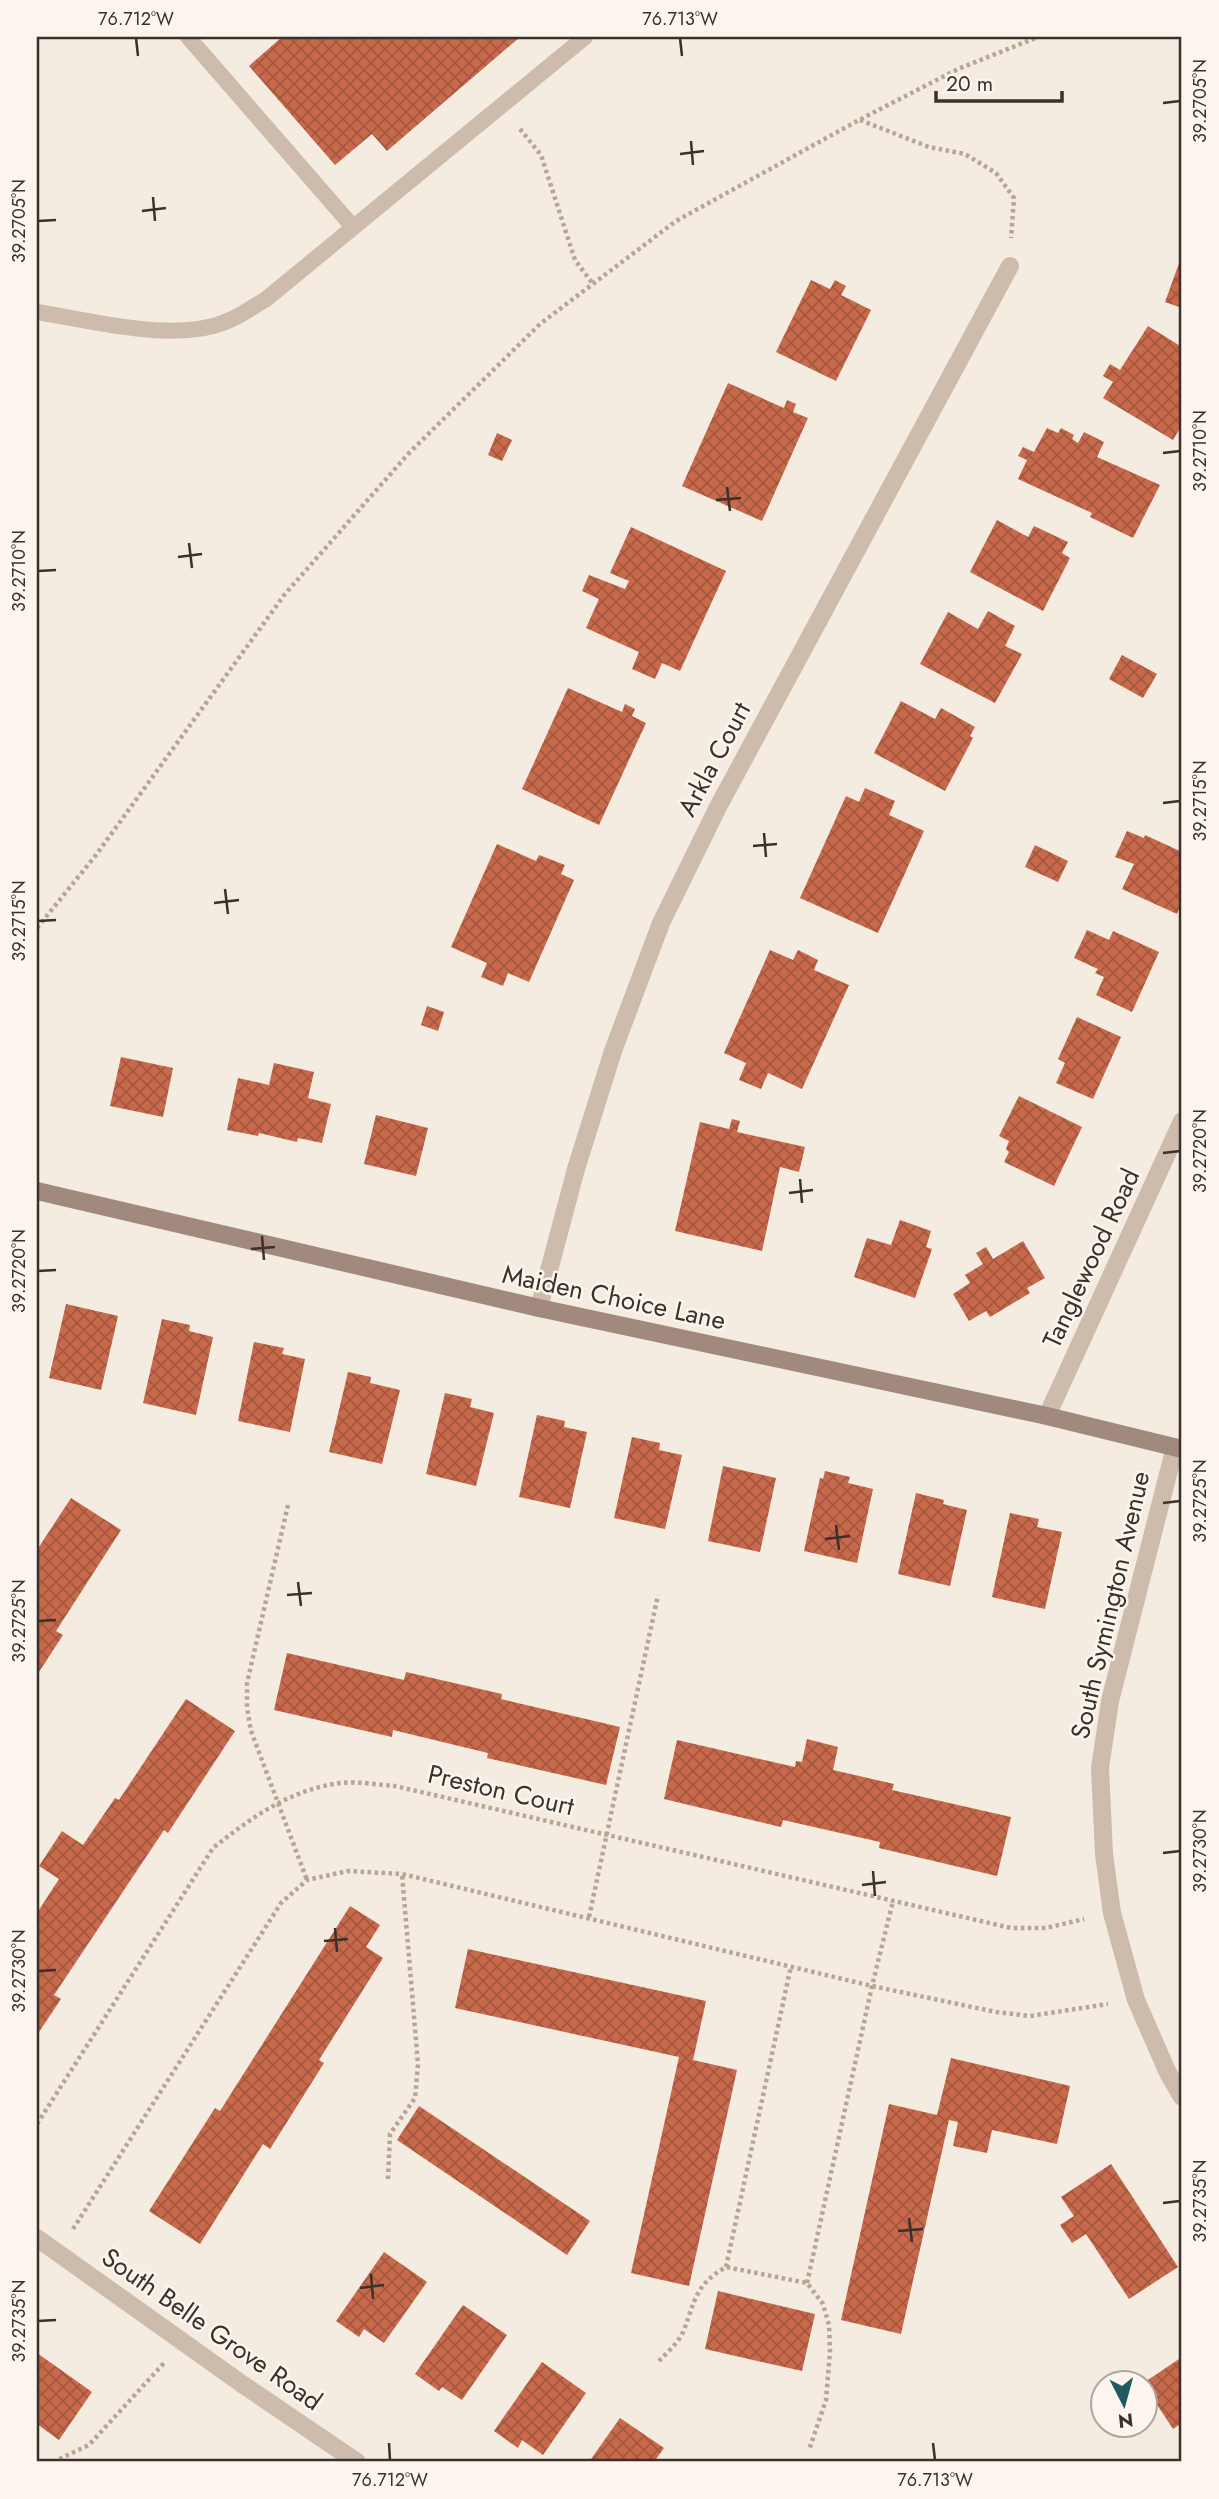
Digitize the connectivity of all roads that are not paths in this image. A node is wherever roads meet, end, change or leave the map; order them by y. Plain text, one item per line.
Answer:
1 (188, 37) edge
2 (585, 37) edge
3 (353, 227) junction
4 (1010, 266) road end
5 (37, 312) edge
6 (1182, 1121) edge
7 (37, 1191) edge
8 (539, 1308) junction
9 (1047, 1416) junction
10 (1179, 1448) edge
11 (1182, 2097) edge
12 (37, 2238) edge
13 (357, 2462) edge

1 - 3 lane
2 - 3 lane
3 - 5 lane
4 - 8 street, Arkla Court
6 - 9 street, Tanglewood Road
7 - 8 main road, Maiden Choice Lane
8 - 9 main road, Maiden Choice Lane
9 - 10 main road, Maiden Choice Lane
10 - 11 street, South Symington Avenue
12 - 13 street, South Belle Grove Road

